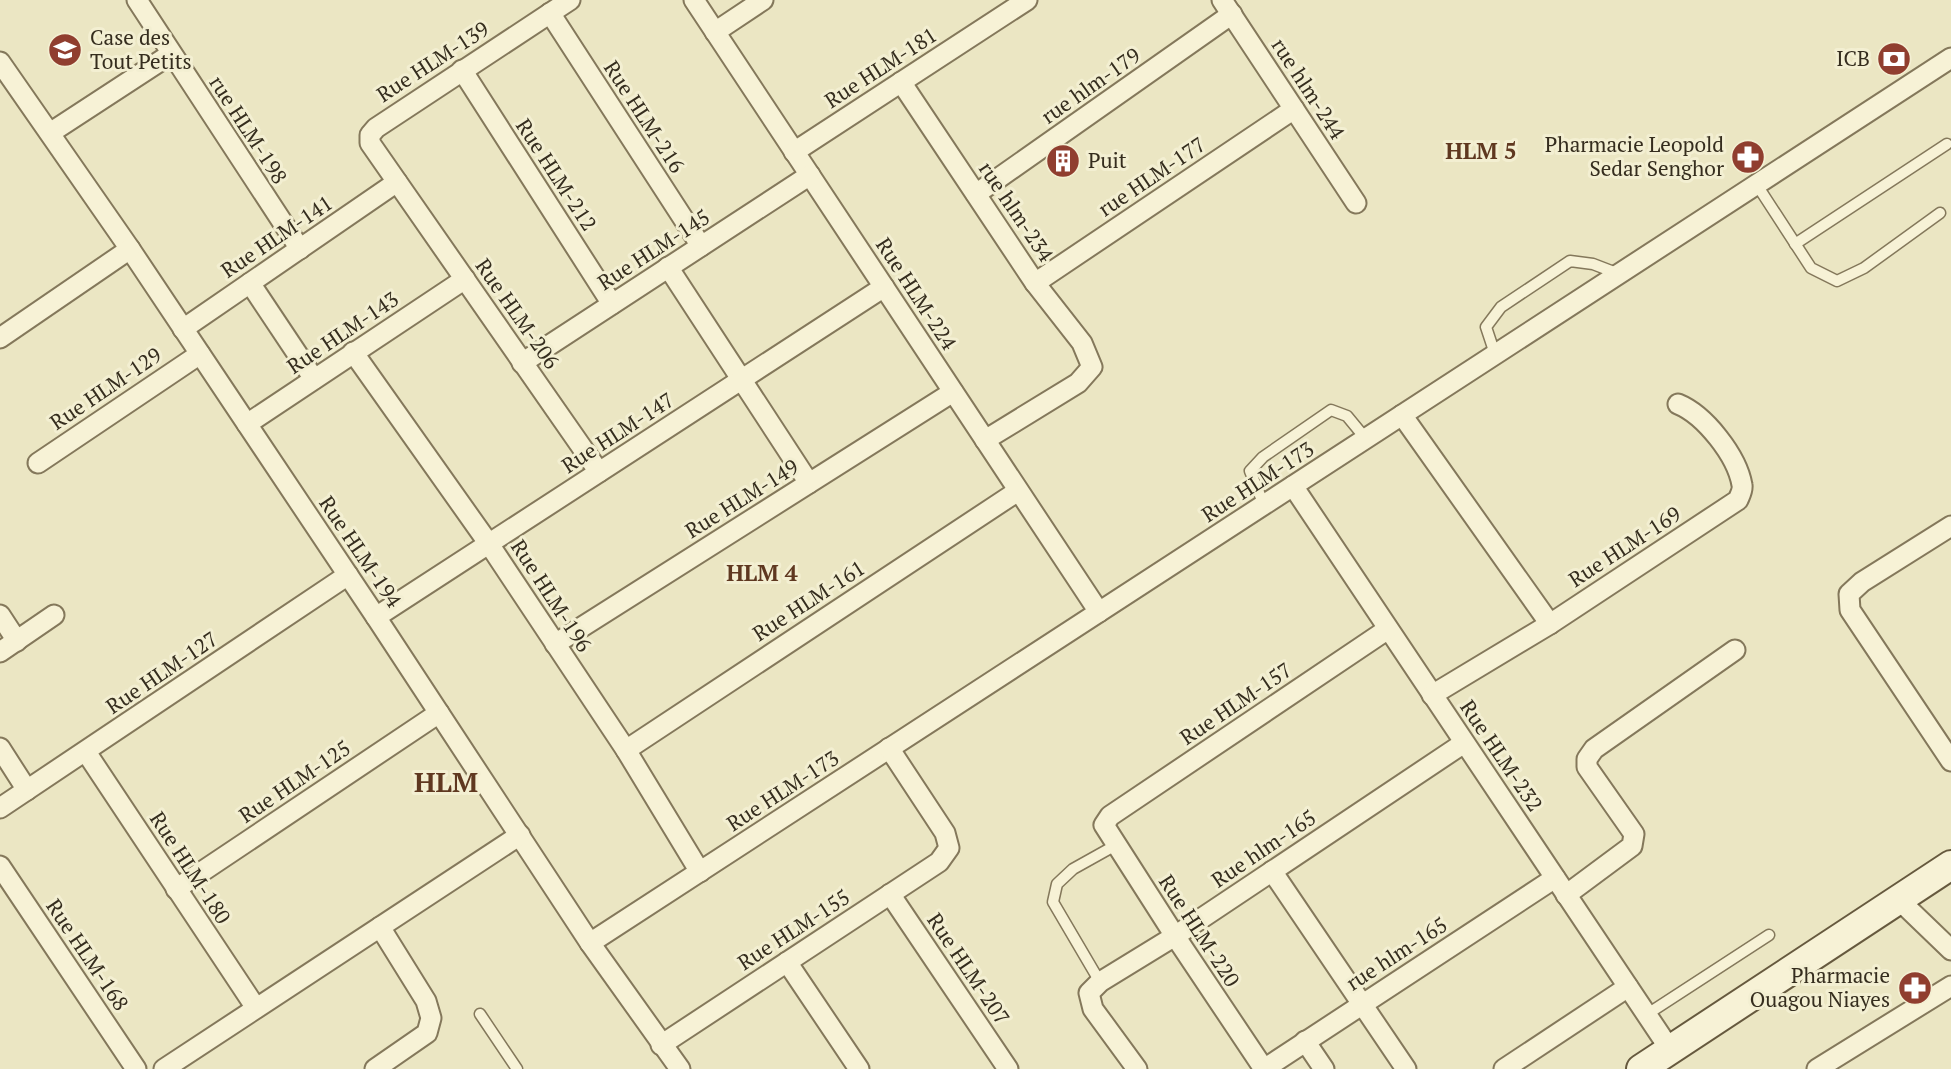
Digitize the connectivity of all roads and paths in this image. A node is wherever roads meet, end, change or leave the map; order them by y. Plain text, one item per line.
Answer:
1 (137, 0) edge
2 (570, 0) edge
3 (694, 0) edge
4 (763, 0) edge
5 (1027, 0) edge
6 (1227, 7) edge
7 (550, 13) junction
8 (715, 32) junction
9 (171, 54) junction
10 (1951, 58) edge
11 (0, 62) edge
12 (462, 70) junction
13 (901, 82) junction
14 (1294, 110) junction
15 (50, 133) junction
16 (1947, 144) dead end
17 (794, 152) junction
18 (810, 175) junction
19 (397, 182) junction
20 (1757, 185) junction
21 (976, 194) junction
22 (1356, 203) dead end
23 (1940, 213) dead end
24 (1796, 244) junction
25 (701, 246) junction
26 (130, 249) junction
27 (300, 249) junction
28 (668, 267) junction
29 (1619, 274) junction
30 (464, 279) junction
31 (250, 283) junction
32 (1035, 283) junction
33 (884, 287) junction
34 (612, 304) junction
35 (183, 329) junction
36 (0, 338) edge
37 (353, 352) junction
38 (200, 354) junction
39 (1495, 354) junction
40 (522, 363) junction
41 (314, 379) junction
42 (741, 379) junction
43 (953, 392) junction
44 (1678, 404) dead end
45 (1402, 415) junction
46 (247, 424) junction
47 (1366, 439) junction
48 (985, 440) junction
49 (38, 463) dead end
50 (599, 472) junction
51 (809, 483) junction
52 (1293, 486) junction
53 (1018, 491) junction
54 (1264, 505) junction
55 (1951, 526) edge
56 (489, 544) junction
57 (348, 575) junction
58 (1099, 612) junction
59 (0, 615) edge
60 (54, 615) dead end
61 (376, 617) junction
62 (1550, 624) junction
63 (1388, 629) junction
64 (17, 640) junction
65 (555, 644) junction
66 (1735, 650) dead end
67 (0, 652) edge
68 (1432, 695) junction
69 (439, 713) junction
70 (1464, 743) junction
71 (0, 748) edge
72 (889, 748) junction
73 (626, 750) junction
74 (86, 751) junction
75 (1951, 761) edge
76 (27, 790) junction
77 (0, 808) edge
78 (1110, 816) joint
79 (520, 835) junction
80 (1116, 845) junction
81 (1951, 865) edge
82 (0, 866) edge
83 (1272, 871) junction
84 (700, 872) junction
85 (1555, 878) junction
86 (177, 889) junction
87 (890, 894) junction
88 (1566, 895) junction
89 (1898, 899) junction
90 (380, 927) junction
91 (1769, 935) dead end
92 (1175, 936) junction
93 (590, 943) junction
94 (1951, 950) edge
95 (787, 962) junction
96 (1951, 986) edge
97 (1628, 987) junction
98 (1094, 988) junction
99 (1362, 1004) junction
100 (256, 1008) junction
101 (480, 1014) dead end
102 (1646, 1015) junction
103 (1306, 1041) junction
104 (661, 1045) junction
105 (1671, 1051) junction
106 (136, 1069) edge
107 (164, 1069) edge
108 (375, 1069) edge
109 (517, 1069) edge
110 (680, 1069) edge
111 (859, 1069) edge
112 (1008, 1069) edge
113 (1137, 1069) edge
114 (1264, 1069) edge
115 (1324, 1069) edge
116 (1406, 1069) edge
117 (1504, 1069) edge
118 (1641, 1069) edge
119 (1817, 1069) edge

1 - 9 street, rue HLM-198
2 - 7 street, Rue HLM-139
3 - 8 street, Rue HLM-224
4 - 8 street
5 - 13 street, Rue HLM-181
6 - 14 street, rue hlm-244
6 - 21 street, rue hlm-179
7 - 12 street, Rue HLM-139
7 - 25 street, Rue HLM-216
8 - 17 street, Rue HLM-224
9 - 15 street
9 - 27 street, rue HLM-198
10 - 20 street, Rue HLM-173
11 - 15 street, Rue HLM-194
12 - 19 street, Rue HLM-139
12 - 34 street, Rue HLM-212
13 - 17 street, Rue HLM-181
13 - 21 street, rue hlm-234
14 - 22 street, rue hlm-244
14 - 32 street, rue HLM-177
15 - 26 street, Rue HLM-194
16 - 24 lane
17 - 18 street, Rue HLM-224
18 - 25 street, Rue HLM-145
18 - 33 street, Rue HLM-224
19 - 27 street, Rue HLM-141
19 - 30 street, Rue HLM-206
20 - 24 lane
20 - 29 street, Rue HLM-173
21 - 32 street, rue hlm-234
23 - 24 lane
25 - 28 street, Rue HLM-145
26 - 35 street, Rue HLM-194
26 - 36 street
27 - 31 street, Rue HLM-141
28 - 34 street, Rue HLM-145
28 - 42 street
29 - 39 street, Rue HLM-173
29 - 39 lane
30 - 37 street, Rue HLM-143
30 - 40 street, Rue HLM-206
31 - 35 street, Rue HLM-141
31 - 41 street
32 - 48 street, rue hlm-234
33 - 42 street, Rue HLM-147
33 - 43 street, Rue HLM-224
34 - 40 street, Rue HLM-145
35 - 38 street, Rue HLM-194
37 - 41 street, Rue HLM-143
37 - 56 street, Rue HLM-196
38 - 46 street, Rue HLM-194
38 - 49 street, Rue HLM-129
39 - 45 street, Rue HLM-173
40 - 50 street, Rue HLM-206
41 - 46 street, Rue HLM-143
42 - 50 street, Rue HLM-147
42 - 51 street
43 - 48 street, Rue HLM-224
43 - 51 street, Rue HLM-149
44 - 62 street, Rue HLM-169
45 - 47 street, Rue HLM-173
45 - 62 street
46 - 57 street, Rue HLM-194
47 - 52 street, Rue HLM-173
47 - 54 lane
48 - 53 street, Rue HLM-224
50 - 56 street, Rue HLM-147
51 - 65 street, Rue HLM-149
52 - 54 street, Rue HLM-173
52 - 63 street, Rue HLM-232
53 - 58 street, Rue HLM-224
53 - 73 street, Rue HLM-161
54 - 58 street, Rue HLM-173
55 - 75 street
56 - 61 street, Rue HLM-147
56 - 65 street, Rue HLM-196
57 - 61 street, Rue HLM-194
57 - 74 street, Rue HLM-127
58 - 72 street, Rue HLM-173
59 - 64 street
60 - 64 street
61 - 69 street, Rue HLM-194
62 - 68 street, Rue HLM-169
63 - 68 street, Rue HLM-232
63 - 78 street, Rue HLM-157
64 - 67 street
65 - 73 street, Rue HLM-196
66 - 88 street
68 - 70 street, Rue HLM-232
69 - 79 street, Rue HLM-194
69 - 86 street, Rue HLM-125
70 - 83 street, Rue hlm-165
70 - 85 street, Rue HLM-232
71 - 76 street
72 - 84 street, Rue HLM-173
72 - 87 street, Rue HLM-155
73 - 84 street, Rue HLM-196
74 - 76 street, Rue HLM-127
74 - 86 street, Rue HLM-180
76 - 77 street, Rue HLM-127
78 - 80 street, Rue HLM-220
79 - 90 street
79 - 93 street, Rue HLM-194
80 - 92 street, Rue HLM-220
80 - 98 lane
81 - 89 street
82 - 106 street, Rue HLM-168
83 - 92 street, Rue hlm-165
83 - 99 street
84 - 93 street, Rue HLM-173
85 - 88 street, Rue HLM-232
85 - 99 street, rue hlm-165
86 - 100 street, Rue HLM-180
87 - 95 street, Rue HLM-155
87 - 112 street, Rue HLM-207
88 - 97 street, Rue HLM-232
89 - 94 street
89 - 105 street
90 - 100 street
90 - 108 street
91 - 102 lane
92 - 98 street, Rue hlm-165
92 - 114 street, Rue HLM-220
93 - 104 street, Rue HLM-194
95 - 104 street, Rue HLM-155
95 - 111 street
96 - 119 street
97 - 102 street, Rue HLM-232
97 - 117 street
98 - 113 street
99 - 103 street, rue hlm-165
99 - 116 street
100 - 107 street
101 - 109 lane
102 - 105 street, Rue HLM-232
103 - 114 street, rue hlm-165
103 - 115 street
104 - 110 street, Rue HLM-194
105 - 118 street

